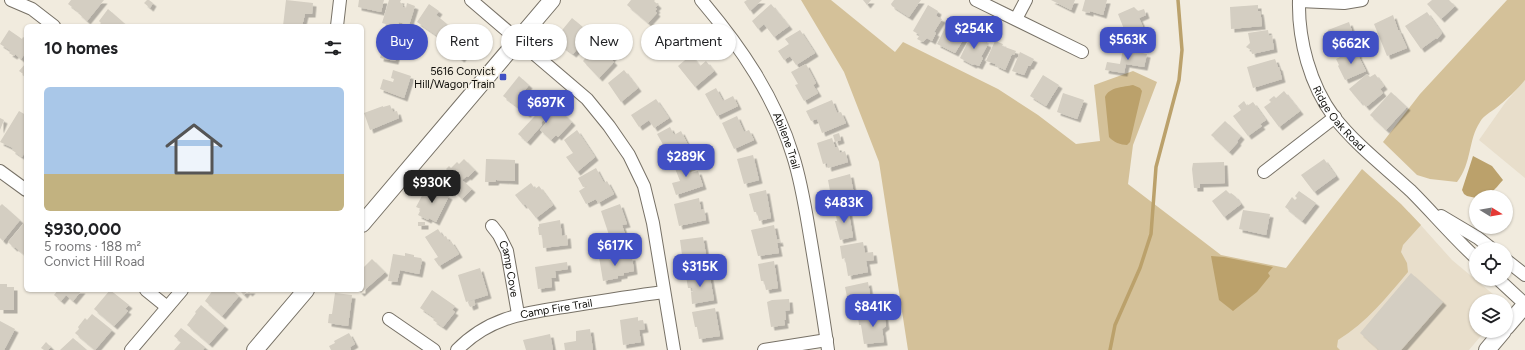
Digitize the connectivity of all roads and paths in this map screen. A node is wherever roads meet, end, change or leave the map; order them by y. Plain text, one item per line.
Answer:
1 (11, 0) edge
2 (340, 0) edge
3 (471, 0) edge
4 (552, 0) edge
5 (702, 0) edge
6 (976, 0) edge
7 (1026, 0) edge
8 (1299, 0) edge
9 (1362, 0) edge
10 (1016, 20) junction
11 (51, 24) edge
12 (337, 24) edge
13 (532, 24) edge
14 (501, 26) edge
15 (1082, 52) dead end
16 (501, 60) edge
17 (541, 60) edge
18 (1335, 118) junction
19 (0, 171) edge
20 (1264, 172) dead end
21 (24, 189) edge
22 (1429, 209) junction
23 (364, 222) edge
24 (492, 226) dead end
25 (1483, 242) edge
26 (1469, 251) edge
27 (1513, 266) edge
28 (1525, 275) edge
29 (1506, 286) edge
30 (148, 292) edge
31 (180, 292) edge
32 (304, 292) edge
33 (664, 292) junction
34 (1525, 304) edge
35 (167, 307) junction
36 (518, 314) junction
37 (389, 319) dead end
38 (1513, 319) edge
39 (1497, 338) edge
40 (828, 345) edge
41 (131, 350) edge
42 (255, 350) edge
43 (434, 350) edge
44 (457, 350) edge
45 (674, 350) edge
46 (764, 350) edge
47 (1486, 350) edge

1 - 11 street
2 - 12 street
3 - 14 street
4 - 13 street
5 - 40 street, Abilene Trail
6 - 10 street
7 - 10 street
8 - 9 street
8 - 18 street, Ridge Oak Road
10 - 15 street
16 - 23 street
17 - 33 street
18 - 20 street
18 - 22 street, Ridge Oak Road
19 - 21 street
22 - 25 street, Ridge Oak Road
22 - 26 street, Ridge Oak Road
24 - 36 street, Camp Cove
27 - 28 street
29 - 34 street
30 - 35 street
31 - 35 street
32 - 42 street
33 - 36 street, Camp Fire Trail
33 - 45 street
34 - 38 street
35 - 41 street
36 - 44 street, Camp Fire Trail
37 - 43 street
39 - 47 street
40 - 46 street

